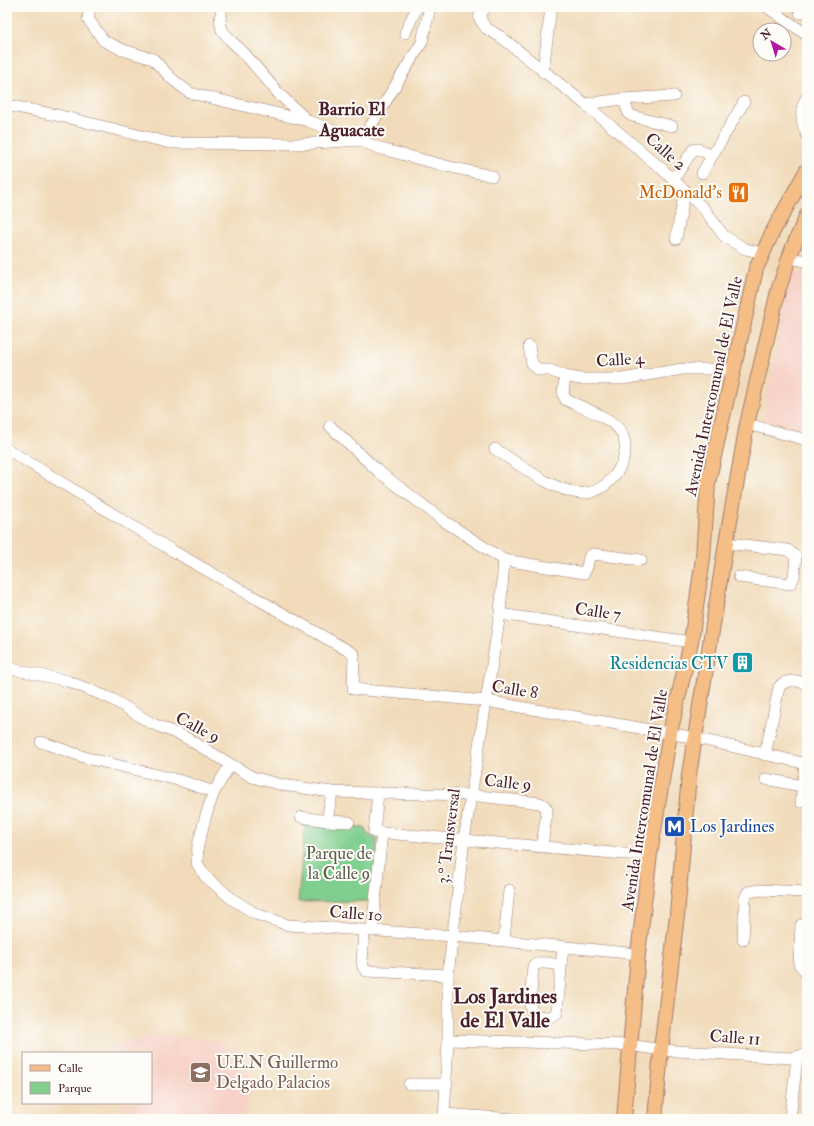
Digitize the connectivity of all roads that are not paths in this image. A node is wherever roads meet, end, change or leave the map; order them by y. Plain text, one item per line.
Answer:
1 (90, 7) edge
2 (222, 7) edge
3 (417, 7) edge
4 (430, 7) edge
5 (485, 7) edge
6 (551, 7) edge
7 (767, 7) edge
8 (405, 33) dead end
9 (807, 35) edge
10 (544, 72) junction
11 (674, 96) dead end
12 (807, 96) edge
13 (623, 99) junction
14 (744, 102) dead end
15 (585, 104) junction
16 (7, 105) edge
17 (308, 121) junction
18 (672, 126) dead end
19 (807, 135) edge
20 (362, 140) junction
21 (712, 156) junction
22 (807, 170) edge
23 (702, 174) dead end
24 (492, 176) dead end
25 (673, 180) junction
26 (685, 190) junction
27 (807, 215) edge
28 (676, 238) dead end
29 (763, 253) junction
30 (789, 258) junction
31 (807, 261) edge
32 (529, 346) dead end
33 (733, 369) junction
34 (565, 376) junction
35 (747, 424) junction
36 (330, 426) dead end
37 (807, 440) edge
38 (7, 449) edge
39 (495, 449) dead end
40 (726, 543) junction
41 (504, 560) junction
42 (640, 560) dead end
43 (739, 577) dead end
44 (500, 614) junction
45 (691, 642) junction
46 (7, 668) edge
47 (807, 684) edge
48 (486, 701) junction
49 (670, 733) junction
50 (696, 738) junction
51 (41, 742) dead end
52 (765, 755) junction
53 (806, 764) edge
54 (230, 765) junction
55 (766, 779) dead end
56 (805, 786) edge
57 (214, 792) junction
58 (332, 792) junction
59 (378, 793) junction
60 (470, 795) junction
61 (801, 802) dead end
62 (300, 817) dead end
63 (326, 821) junction
64 (350, 822) dead end
65 (382, 833) junction
66 (464, 840) junction
67 (542, 846) junction
68 (650, 854) junction
69 (509, 890) dead end
70 (807, 892) edge
71 (800, 925) dead end
72 (368, 931) junction
73 (453, 936) junction
74 (504, 940) junction
75 (743, 940) dead end
76 (563, 947) junction
77 (638, 954) junction
78 (560, 965) junction
79 (807, 973) edge
80 (448, 975) junction
81 (448, 1040) junction
82 (630, 1045) junction
83 (661, 1050) junction
84 (803, 1055) edge
85 (409, 1084) dead end
86 (446, 1084) junction
87 (444, 1116) edge
88 (515, 1119) edge
89 (624, 1119) edge
90 (656, 1119) edge
91 (790, 1119) edge

1 - 17 street
2 - 17 street
3 - 8 street
4 - 20 street
5 - 10 street, Calle 2
6 - 10 street
7 - 9 street
10 - 15 street, Calle 2
11 - 13 street
12 - 19 street
13 - 15 street
13 - 18 street
14 - 21 street
15 - 25 street, Calle 2
16 - 20 street
17 - 20 street
20 - 24 street
21 - 23 street
21 - 25 street
22 - 29 main road, Avenida Intercomunal de El Valle
25 - 26 street, Calle 2
26 - 28 street
26 - 29 street, Calle 2
27 - 30 main road
29 - 33 main road, Avenida Intercomunal de El Valle
30 - 31 street
30 - 35 main road
32 - 34 street, Calle 4
33 - 34 street, Calle 4
33 - 45 main road, Avenida Intercomunal de El Valle
34 - 39 street
35 - 37 street
35 - 40 main road
36 - 41 street
38 - 48 street, Calle 8
40 - 43 street
40 - 50 main road
41 - 42 street
41 - 44 street, 3.° Transversal
44 - 45 street, Calle 7
44 - 48 street, 3.° Transversal
45 - 49 main road, Avenida Intercomunal de El Valle
46 - 54 street, Calle 9
47 - 52 street
48 - 49 street, Calle 8
48 - 60 street, 3.° Transversal
49 - 50 street, Calle 8
49 - 68 main road, Avenida Intercomunal de El Valle
50 - 52 street
50 - 83 main road
51 - 57 street
52 - 53 street
53 - 56 street
54 - 57 street, Calle 10
54 - 58 street, Calle 9
55 - 56 street
56 - 61 street
57 - 72 street, Calle 10
58 - 59 street, Calle 9
58 - 63 street
59 - 60 street, Calle 9
59 - 65 street
60 - 66 street, 3.° Transversal
60 - 67 street, Calle 9
62 - 63 street
63 - 64 street
65 - 66 street
65 - 72 street
66 - 67 street
66 - 73 street, 3.° Transversal
67 - 68 street
68 - 77 main road, Avenida Intercomunal de El Valle
69 - 74 street
70 - 75 street
71 - 79 street
72 - 73 street, Calle 10
72 - 80 street
73 - 74 street, Calle 10
73 - 80 street, 3.° Transversal
74 - 76 street, Calle 10
76 - 77 street, Calle 10
76 - 78 street
77 - 82 main road, Avenida Intercomunal de El Valle
78 - 78 street
80 - 81 street, 3.° Transversal
81 - 82 street
81 - 86 street, 3.° Transversal
82 - 83 street, Calle 11
82 - 89 main road, Avenida Intercomunal de El Valle
83 - 84 street, Calle 11
83 - 90 main road
84 - 91 street
85 - 86 street
86 - 87 street, 3.° Transversal
87 - 88 street

